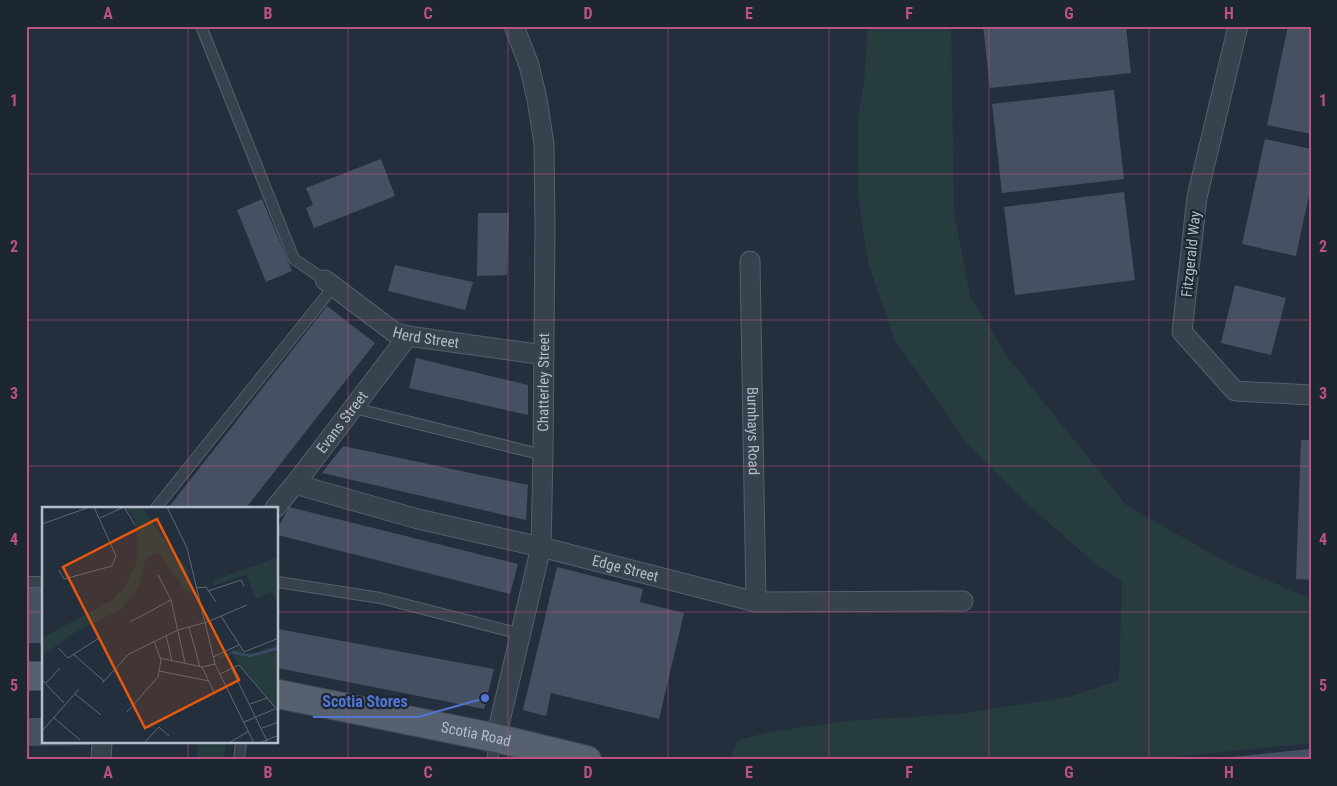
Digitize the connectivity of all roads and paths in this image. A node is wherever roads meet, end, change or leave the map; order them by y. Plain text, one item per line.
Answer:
1 (201, 26) edge
2 (514, 26) edge
3 (1238, 26) edge
4 (750, 260) dead end
5 (329, 283) junction
6 (408, 336) junction
7 (544, 355) junction
8 (1311, 395) edge
9 (354, 408) junction
10 (543, 455) junction
11 (295, 484) junction
12 (157, 507) edge
13 (276, 507) edge
14 (541, 547) junction
15 (26, 582) edge
16 (42, 582) edge
17 (279, 582) edge
18 (964, 601) dead end
19 (756, 602) junction
20 (521, 634) junction
21 (26, 676) edge
22 (42, 676) edge
23 (279, 694) edge
24 (102, 744) edge
25 (241, 744) edge
26 (494, 749) edge
27 (101, 760) edge
28 (239, 760) edge
29 (587, 760) edge

1 - 5 lane
2 - 7 street, Chatterley Street
3 - 8 street, Fitzgerald Way
4 - 19 street, Burnhays Road
5 - 6 street, Herd Street
5 - 12 lane
6 - 7 street, Herd Street
6 - 9 street, Evans Street
7 - 10 street, Chatterley Street
9 - 10 lane
9 - 11 street, Evans Street
10 - 14 street, Chatterley Street
11 - 13 street, Evans Street
11 - 14 street, Edge Street
14 - 19 street, Edge Street
14 - 20 street, Chatterley Street
15 - 16 lane
17 - 20 lane
18 - 19 street, Edge Street
20 - 26 street, Chatterley Street
21 - 22 main road
23 - 26 main road, Scotia Road
24 - 27 street
25 - 28 lane
26 - 29 main road, Scotia Road

